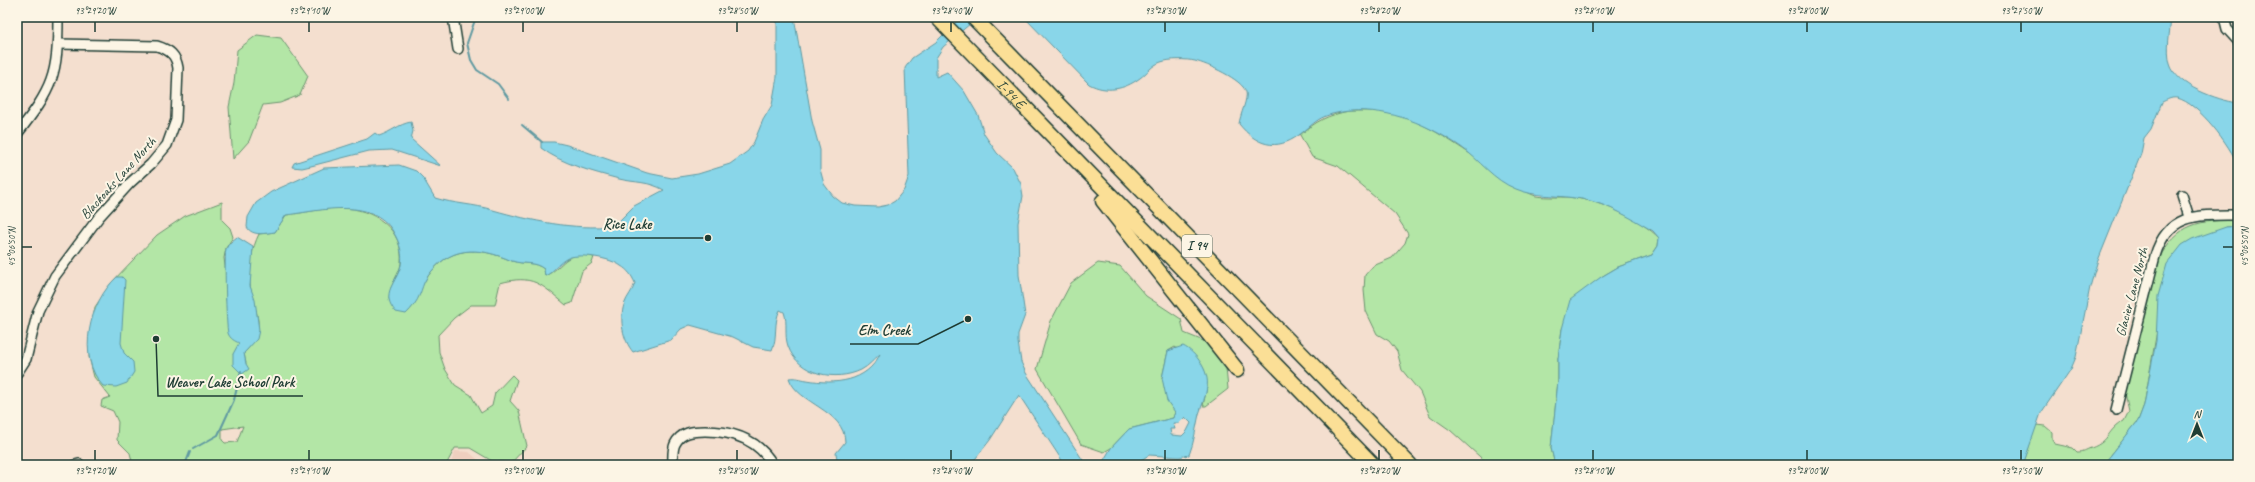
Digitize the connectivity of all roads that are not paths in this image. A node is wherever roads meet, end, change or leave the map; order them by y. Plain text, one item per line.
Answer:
1 (58, 17) edge
2 (453, 17) edge
3 (937, 17) edge
4 (973, 17) edge
5 (2224, 17) edge
6 (2238, 41) edge
7 (58, 44) junction
8 (458, 49) dead end
9 (17, 134) edge
10 (1057, 142) junction
11 (2182, 195) dead end
12 (2238, 215) edge
13 (2189, 217) junction
14 (1237, 370) dead end
15 (17, 373) edge
16 (2116, 410) dead end
17 (673, 465) edge
18 (773, 465) edge
19 (1373, 465) edge
20 (1410, 465) edge

1 - 7 street
2 - 8 street
3 - 10 highway, I-94 E / I 94
4 - 20 highway, I 94
5 - 6 street
7 - 9 street
7 - 15 street, Blackoaks Lane North
10 - 14 highway
10 - 19 highway, I 94
11 - 13 street
12 - 13 street
13 - 16 street, Glacier Lane North
17 - 18 street

